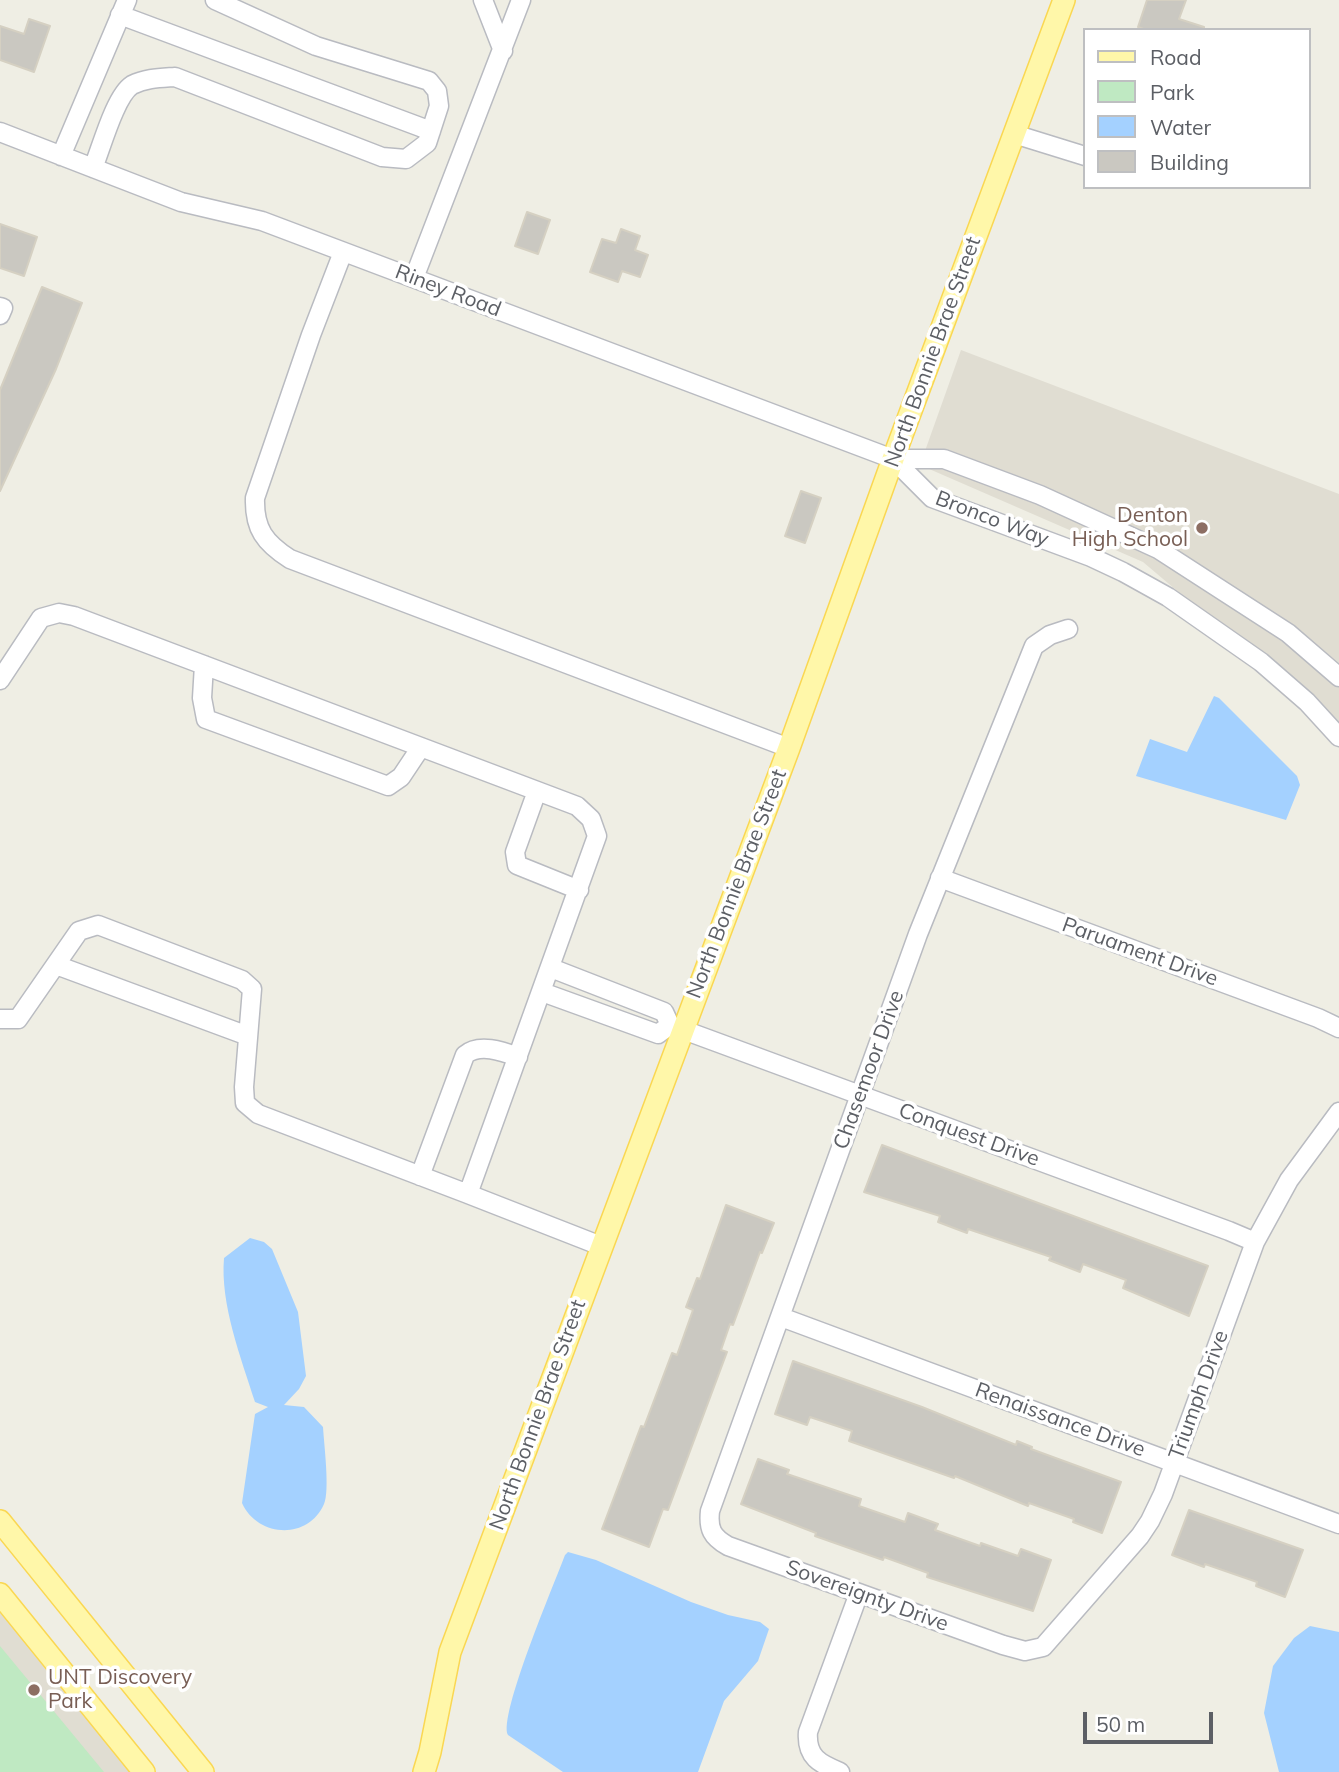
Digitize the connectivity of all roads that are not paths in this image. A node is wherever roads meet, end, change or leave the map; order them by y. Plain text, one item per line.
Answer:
1 (215, 0) edge
2 (483, 0) edge
3 (522, 0) edge
4 (1064, 0) edge
5 (123, 8) edge
6 (503, 51) junction
7 (431, 131) junction
8 (0, 132) edge
9 (1014, 134) junction
10 (61, 156) junction
11 (1084, 156) edge
12 (93, 168) junction
13 (343, 252) junction
14 (414, 278) junction
15 (893, 459) junction
16 (1068, 629) dead end
17 (204, 665) junction
18 (1339, 677) edge
19 (0, 680) edge
20 (1339, 737) edge
21 (421, 747) junction
22 (789, 748) junction
23 (537, 791) junction
24 (940, 878) junction
25 (579, 890) junction
26 (55, 965) junction
27 (551, 968) junction
28 (542, 992) junction
29 (0, 1019) edge
30 (676, 1027) junction
31 (1339, 1028) edge
32 (248, 1036) junction
33 (517, 1057) junction
34 (860, 1096) junction
35 (1339, 1112) edge
36 (420, 1176) junction
37 (468, 1194) junction
38 (1255, 1242) junction
39 (601, 1246) junction
40 (781, 1317) junction
41 (1174, 1463) junction
42 (0, 1521) edge
43 (1339, 1524) edge
44 (712, 1534) joint
45 (859, 1593) junction
46 (0, 1594) edge
47 (1025, 1651) joint
48 (144, 1772) edge
49 (203, 1772) edge
50 (424, 1772) edge
51 (840, 1772) edge

1 - 7 street
2 - 6 street
3 - 6 street
4 - 9 main road, North Bonnie Brae Street
5 - 7 street
5 - 10 street
6 - 14 street
7 - 12 street
8 - 10 street, Riney Road
9 - 11 street
9 - 15 main road, North Bonnie Brae Street
10 - 12 street, Riney Road
12 - 13 street, Riney Road
13 - 14 street, Riney Road
13 - 22 street
14 - 15 street, Riney Road
15 - 18 street, Bronco Way
15 - 20 street, Bronco Way
15 - 22 main road, North Bonnie Brae Street
16 - 24 street, Chasemoor Drive
17 - 19 street
17 - 21 street
17 - 21 street
21 - 23 street
22 - 30 main road, North Bonnie Brae Street
23 - 25 street
23 - 25 street
24 - 31 street, Paruament Drive
24 - 34 street, Chasemoor Drive
25 - 27 street
26 - 29 street
26 - 32 street
26 - 32 street
27 - 28 street
27 - 30 street
28 - 30 street
28 - 33 street
30 - 34 street, Conquest Drive
30 - 39 main road, North Bonnie Brae Street
32 - 36 street
33 - 36 street
33 - 37 street
34 - 38 street, Conquest Drive
34 - 40 street, Chasemoor Drive
35 - 38 street, Triumph Drive
36 - 37 street
37 - 39 street
38 - 41 street, Triumph Drive
39 - 50 main road, North Bonnie Brae Street
40 - 41 street, Renaissance Drive
40 - 44 street, Chasemoor Drive
41 - 43 street, Renaissance Drive
41 - 47 street, Triumph Drive
42 - 49 main road
44 - 45 street, Sovereignty Drive
45 - 47 street, Sovereignty Drive
45 - 51 street
46 - 48 main road

